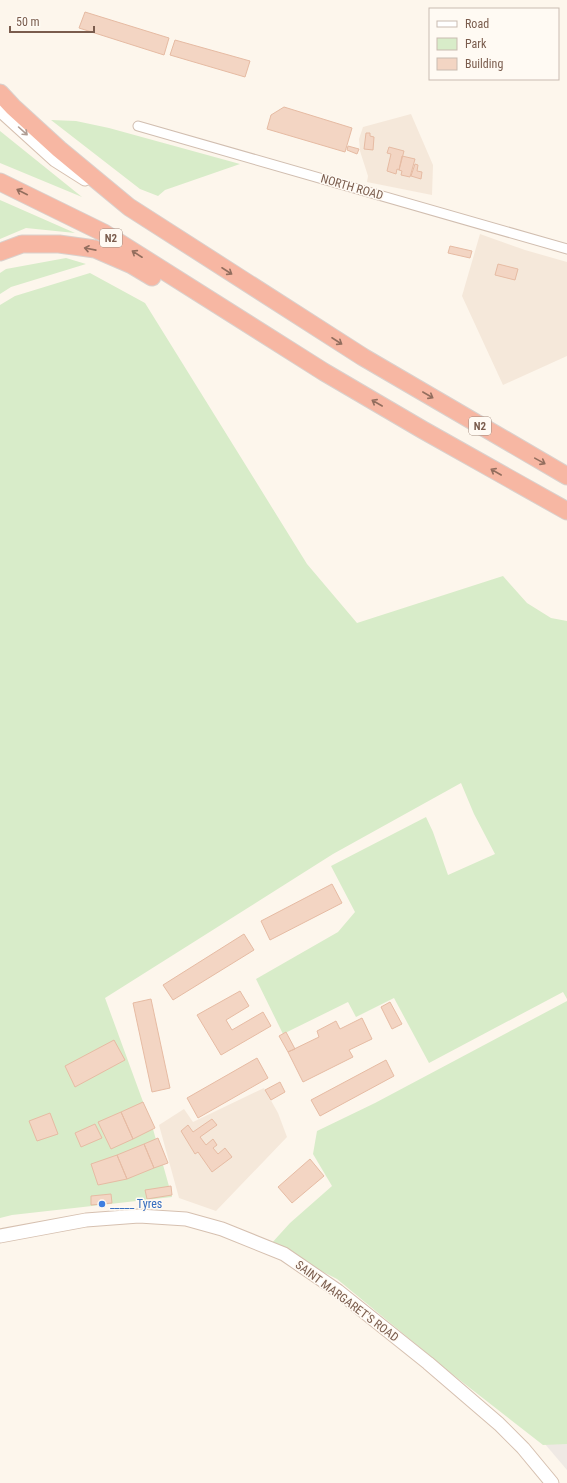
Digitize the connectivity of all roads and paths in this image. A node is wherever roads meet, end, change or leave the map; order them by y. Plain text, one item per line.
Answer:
1 (0, 93) edge
2 (0, 110) edge
3 (138, 126) dead end
4 (0, 182) edge
5 (129, 207) junction
6 (567, 249) edge
7 (0, 252) edge
8 (324, 372) junction
9 (567, 476) edge
10 (567, 511) edge
11 (0, 1236) edge
12 (552, 1483) edge

1 - 5 highway
2 -> 5 main road
3 - 6 street, NORTH ROAD
8 -> 4 highway, N2
5 -> 9 highway, N2
8 -> 7 highway
10 -> 8 highway, N2
11 - 12 main road, SAINT MARGARET'S ROAD

